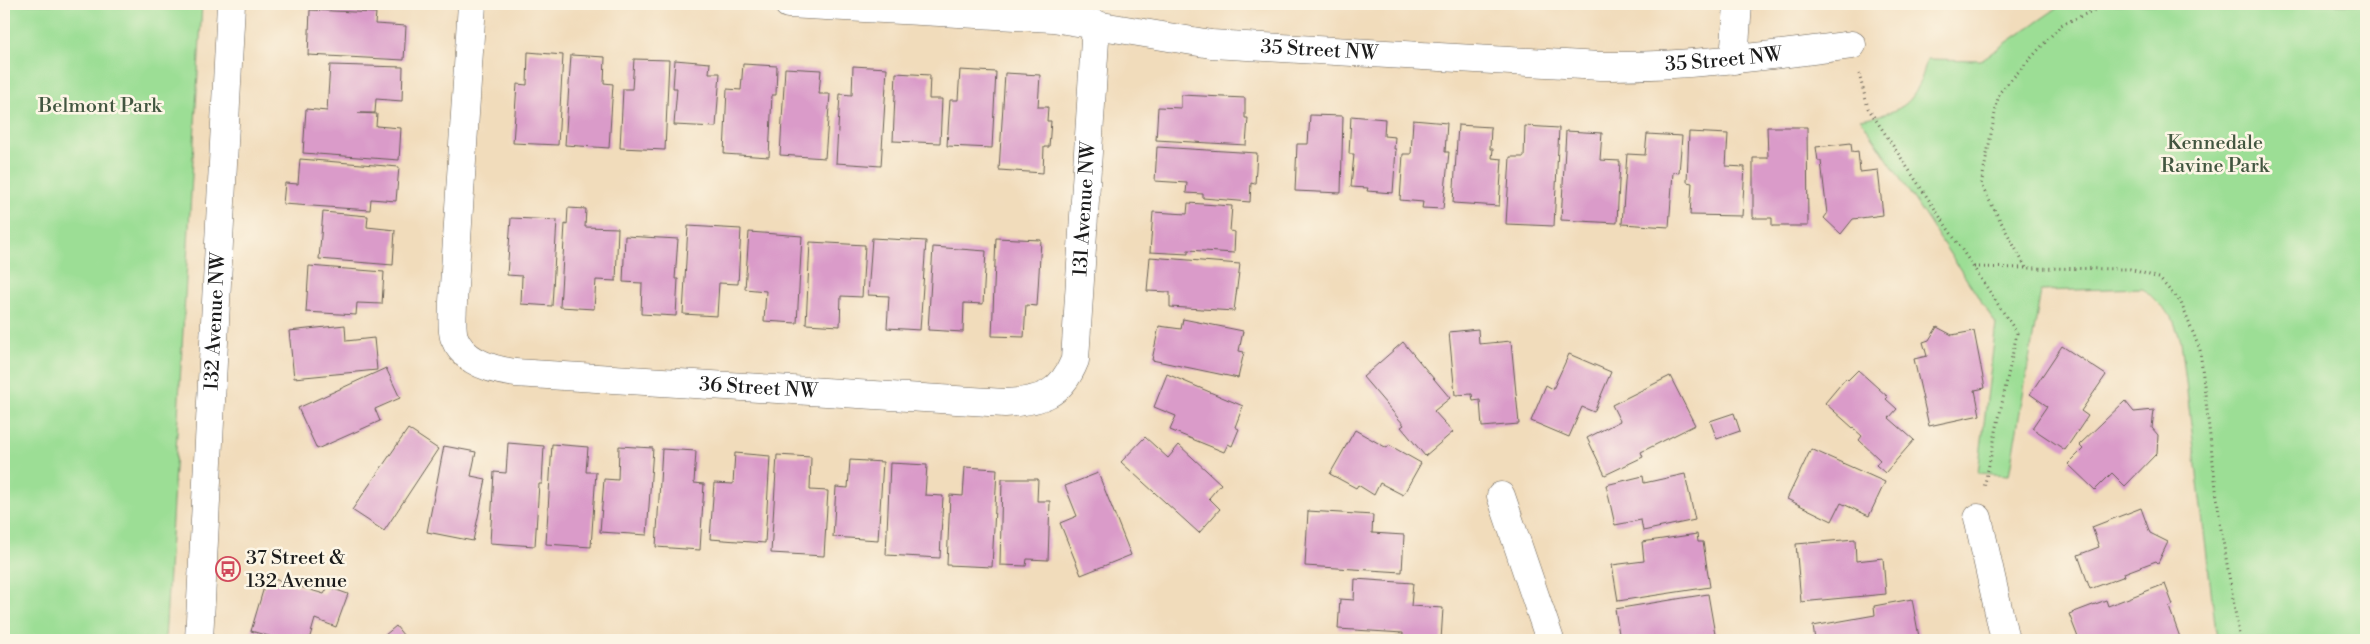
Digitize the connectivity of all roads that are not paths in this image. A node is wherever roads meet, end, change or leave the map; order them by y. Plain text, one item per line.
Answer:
1 (231, 4) edge
2 (472, 4) edge
3 (788, 4) edge
4 (1738, 4) edge
5 (1096, 24) junction
6 (1852, 45) road end
7 (1734, 60) junction
8 (1057, 389) joint
9 (1501, 496) dead end
10 (1978, 518) road end
11 (199, 640) edge
12 (1550, 640) edge
13 (2005, 640) edge

1 - 11 street, 132 Avenue NW
2 - 8 street, 36 Street NW
3 - 5 street, 35 Street NW
4 - 7 street
5 - 7 street, 35 Street NW
5 - 8 street, 131 Avenue NW
6 - 7 street, 35 Street NW
9 - 12 street
10 - 13 street

